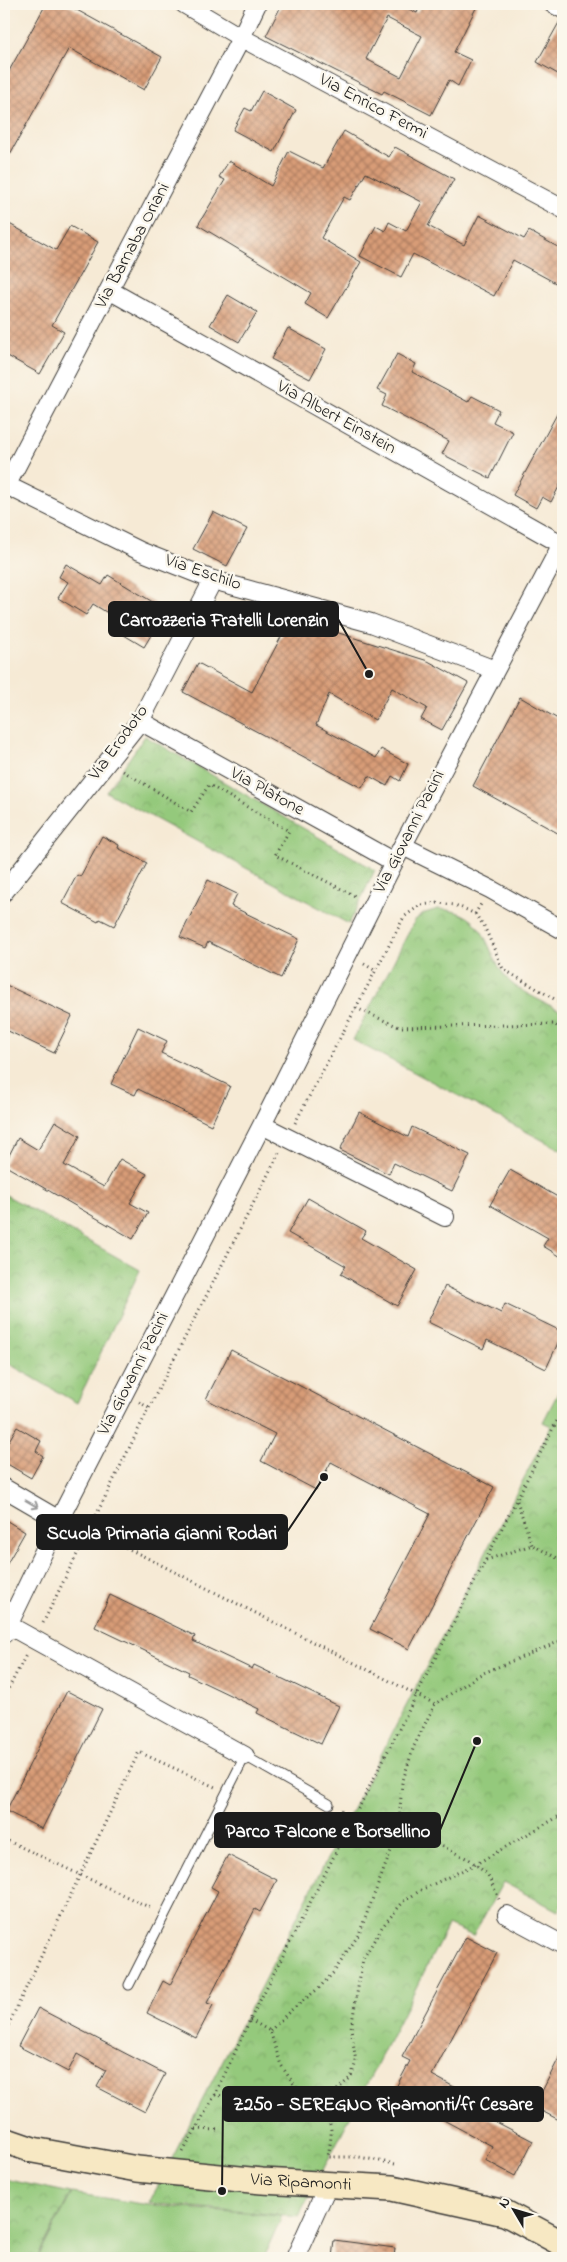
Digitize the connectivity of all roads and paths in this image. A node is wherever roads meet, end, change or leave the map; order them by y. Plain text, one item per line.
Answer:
1 (184, 4) edge
2 (257, 4) edge
3 (553, 4) edge
4 (563, 9) edge
5 (240, 37) junction
6 (563, 209) edge
7 (109, 290) junction
8 (5, 485) edge
9 (563, 544) edge
10 (213, 580) junction
11 (495, 670) junction
12 (140, 721) junction
13 (108, 761) junction
14 (403, 846) junction
15 (394, 862) junction
16 (4, 892) edge
17 (373, 906) junction
18 (563, 930) edge
19 (563, 1004) edge
20 (356, 1008) junction
21 (563, 1033) edge
22 (262, 1125) junction
23 (288, 1137) junction
24 (445, 1217) dead end
25 (563, 1409) edge
26 (4, 1488) edge
27 (516, 1500) junction
28 (60, 1520) junction
29 (90, 1529) junction
30 (532, 1545) junction
31 (485, 1560) junction
32 (563, 1561) edge
33 (6, 1629) edge
34 (34, 1639) junction
35 (563, 1640) edge
36 (416, 1696) junction
37 (4, 1697) edge
38 (435, 1704) junction
39 (245, 1756) junction
40 (226, 1792) junction
41 (330, 1804) joint
42 (563, 1814) edge
43 (354, 1819) junction
44 (397, 1831) junction
45 (4, 1839) edge
46 (476, 1864) junction
47 (79, 1874) junction
48 (164, 1914) junction
49 (507, 1915) joint
50 (563, 1945) edge
51 (129, 1985) dead end
52 (250, 2020) junction
53 (270, 2031) junction
54 (4, 2034) edge
55 (215, 2095) junction
56 (308, 2105) junction
57 (196, 2129) junction
58 (219, 2130) dead end
59 (4, 2140) edge
60 (188, 2145) dead end
61 (396, 2164) dead end
62 (328, 2185) junction
63 (563, 2244) edge
64 (295, 2258) edge

1 - 5 street, Via Enrico Fermi
2 - 5 street, Via Barnaba Oriani
3 - 4 street
5 - 6 street, Via Enrico Fermi
5 - 7 street, Via Barnaba Oriani
7 - 8 street, Via Barnaba Oriani
7 - 9 street, Via Albert Einstein
8 - 10 street, Via Eschilo
9 - 11 street, Via Giovanni Pacini
10 - 11 street, Via Eschilo
10 - 12 street, Via Erodoto
11 - 14 street, Via Giovanni Pacini
12 - 13 street, Via Erodoto
12 - 15 street, Via Platone
13 - 16 street, Via Erodoto
13 - 17 path
14 - 15 street, Via Giovanni Pacini
14 - 18 street
15 - 17 street, Via Giovanni Pacini
17 - 22 street, Via Giovanni Pacini
19 - 20 path
20 - 21 path
20 - 23 path
22 - 23 street
22 - 28 street, Via Giovanni Pacini
23 - 24 street
23 - 29 path
25 - 27 path
26 -> 28 street
27 - 30 path
27 - 31 path
28 - 33 street, Via Giovanni Pacini
29 - 34 path
29 - 36 path
30 - 31 path
30 - 32 path
31 - 36 path
33 - 34 street, Via Giovanni Pacini
34 - 37 path
34 - 39 street, Via Giovanni Pacini
35 - 38 path
36 - 38 path
36 - 43 path
38 - 44 path
39 - 40 lane
39 - 41 lane
40 - 47 path
40 - 48 lane
41 - 43 path
42 - 46 path
43 - 44 path
43 - 52 path
44 - 46 path
44 - 53 path
45 - 47 path
46 - 49 path
46 - 56 path
47 - 48 path
47 - 54 path
48 - 51 lane
49 - 50 street
52 - 53 path
52 - 55 path
53 - 56 path
55 - 56 path
55 - 57 path
56 - 61 path
57 - 58 path
57 - 60 path
59 - 62 street, Via Ripamonti
62 - 63 street, Via Ripamonti
62 - 64 street

